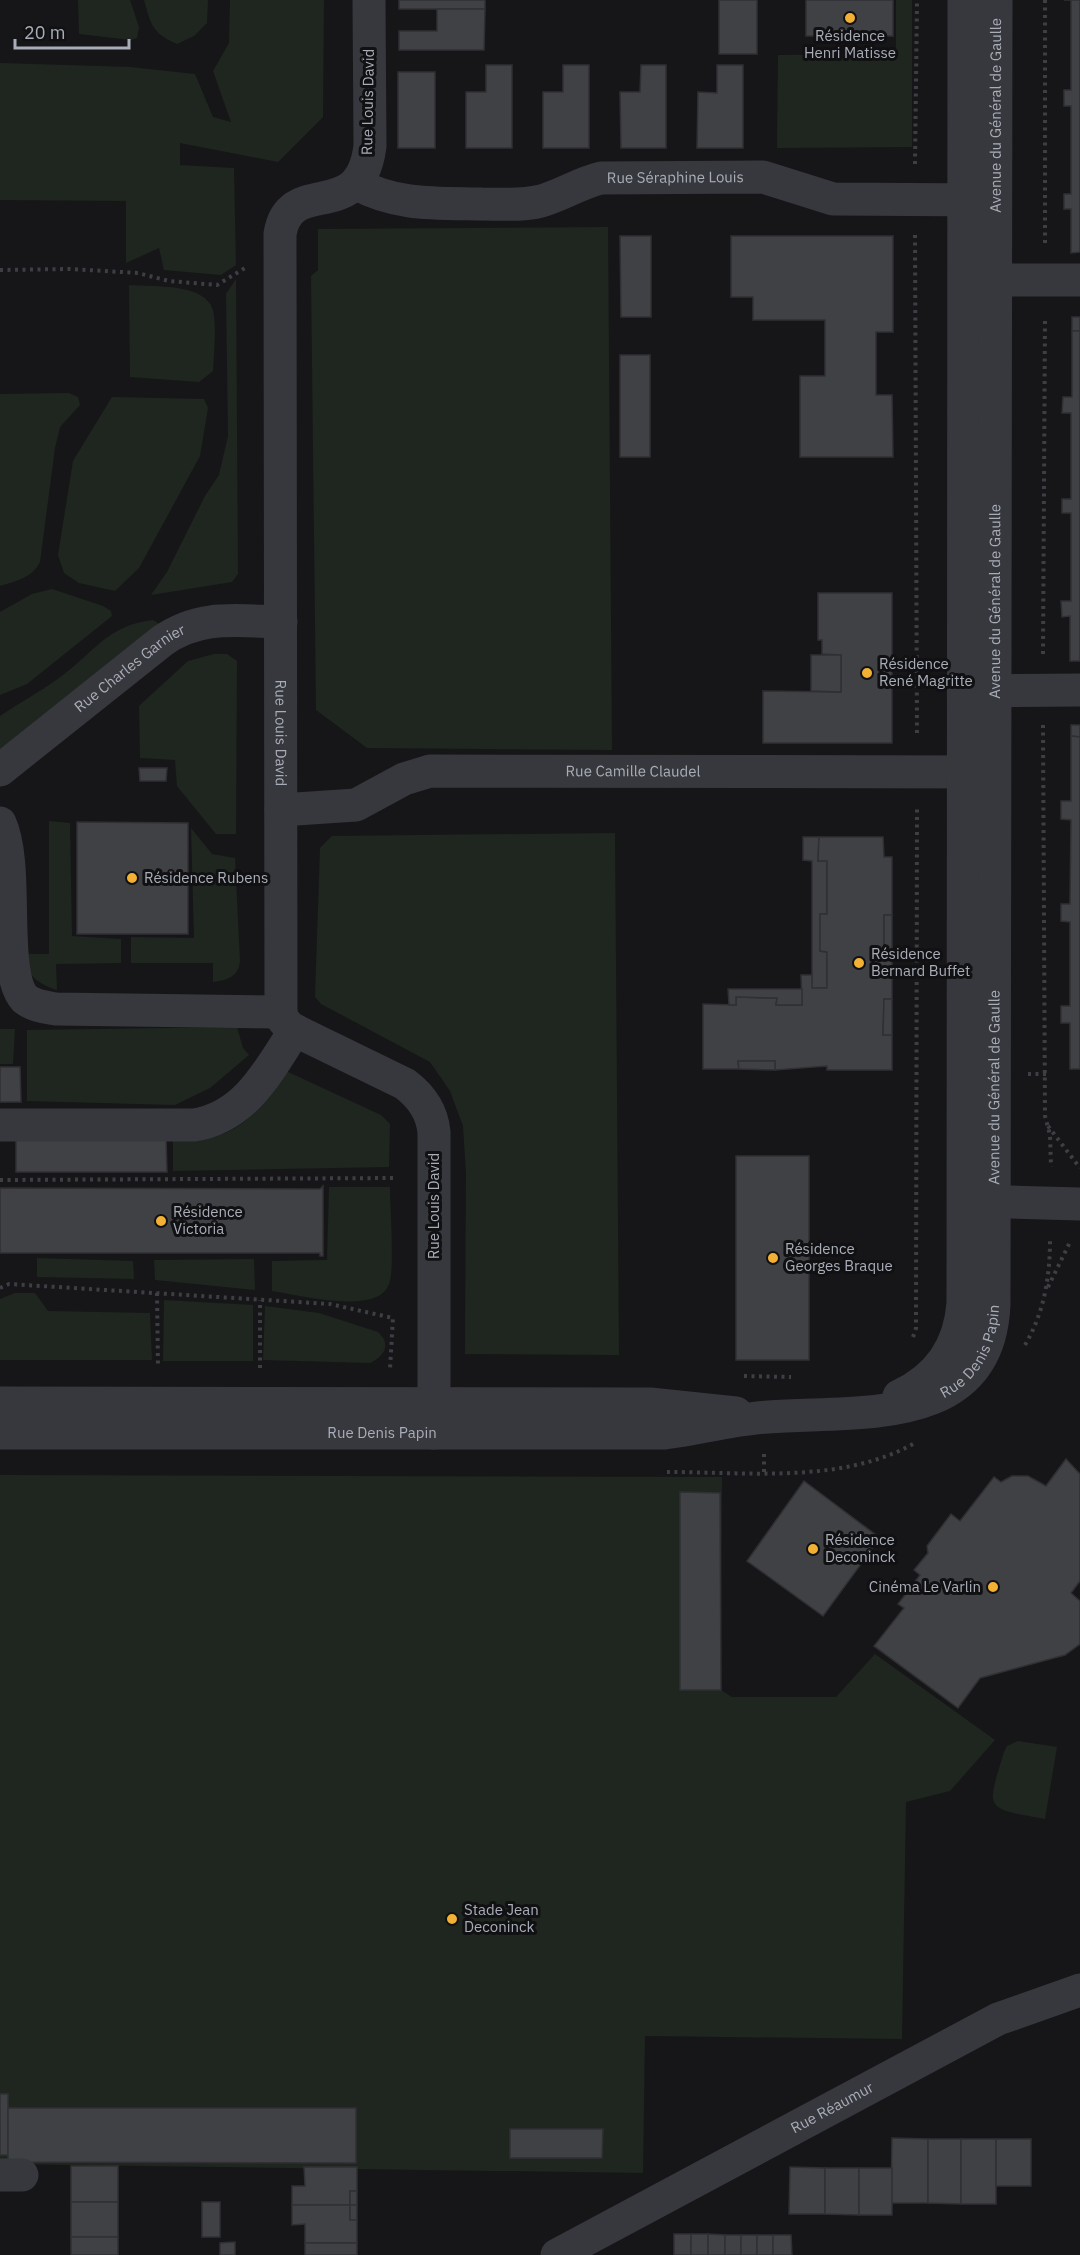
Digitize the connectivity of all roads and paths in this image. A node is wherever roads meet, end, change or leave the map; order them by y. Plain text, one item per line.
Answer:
1 (369, 0) edge
2 (917, 0) edge
3 (964, 0) edge
4 (996, 0) edge
5 (1045, 0) edge
6 (357, 184) junction
7 (915, 200) junction
8 (964, 200) junction
9 (996, 201) junction
10 (245, 268) dead end
11 (0, 270) edge
12 (996, 280) junction
13 (1045, 280) junction
14 (1080, 280) edge
15 (280, 622) junction
16 (1043, 690) junction
17 (1080, 690) edge
18 (963, 691) junction
19 (995, 691) junction
20 (0, 770) edge
21 (917, 772) junction
22 (963, 772) junction
23 (995, 772) junction
24 (281, 810) junction
25 (0, 823) edge
26 (288, 1021) junction
27 (1047, 1124) junction
28 (0, 1125) edge
29 (1080, 1169) edge
30 (397, 1178) dead end
31 (0, 1180) edge
32 (979, 1201) junction
33 (1069, 1213) edge
34 (0, 1288) edge
35 (1047, 1290) junction
36 (157, 1293) junction
37 (260, 1300) junction
38 (909, 1346) dead end
39 (1023, 1348) dead end
40 (158, 1374) dead end
41 (260, 1374) dead end
42 (733, 1376) dead end
43 (802, 1379) dead end
44 (0, 1403) edge
45 (434, 1405) junction
46 (0, 1433) edge
47 (923, 1438) dead end
48 (657, 1472) dead end
49 (1080, 1990) edge
50 (593, 2246) edge
51 (557, 2255) edge

1 - 6 street, Rue Louis David
2 - 7 path
3 - 8 street
4 - 9 street, Avenue du Général de Gaulle
5 - 13 path
6 - 7 street, Rue Séraphine Louis
6 - 15 street, Rue Louis David
7 - 8 street, Rue Séraphine Louis
7 - 21 path
8 - 9 street, Rue Séraphine Louis
8 - 18 street
9 - 12 street, Avenue du Général de Gaulle
10 - 11 path
12 - 13 street
12 - 19 street, Avenue du Général de Gaulle
13 - 14 street
13 - 16 path
15 - 20 street, Rue Charles Garnier
15 - 24 street, Rue Louis David
16 - 17 street
16 - 19 street
16 - 27 path
18 - 19 street
18 - 22 street
19 - 23 street, Avenue du Général de Gaulle
21 - 22 street, Rue Camille Claudel
21 - 24 street, Rue Camille Claudel
21 - 38 path
22 - 23 street, Rue Camille Claudel
22 - 32 street
23 - 32 street, Avenue du Général de Gaulle
24 - 26 street, Rue Louis David
25 - 26 street
26 - 28 street
26 - 45 street, Rue Louis David
27 - 29 path
27 - 33 path
30 - 31 path
32 - 33 street
32 - 45 street, Rue Denis Papin
33 - 35 path
33 - 35 path
34 - 36 path
35 - 39 path
36 - 37 path
36 - 40 path
37 - 41 path
37 - 45 path
42 - 43 path
44 - 45 street, Rue Denis Papin
45 - 46 street, Rue Denis Papin
47 - 48 path
49 - 50 street, Rue Réaumur
50 - 51 street, Rue Réaumur

